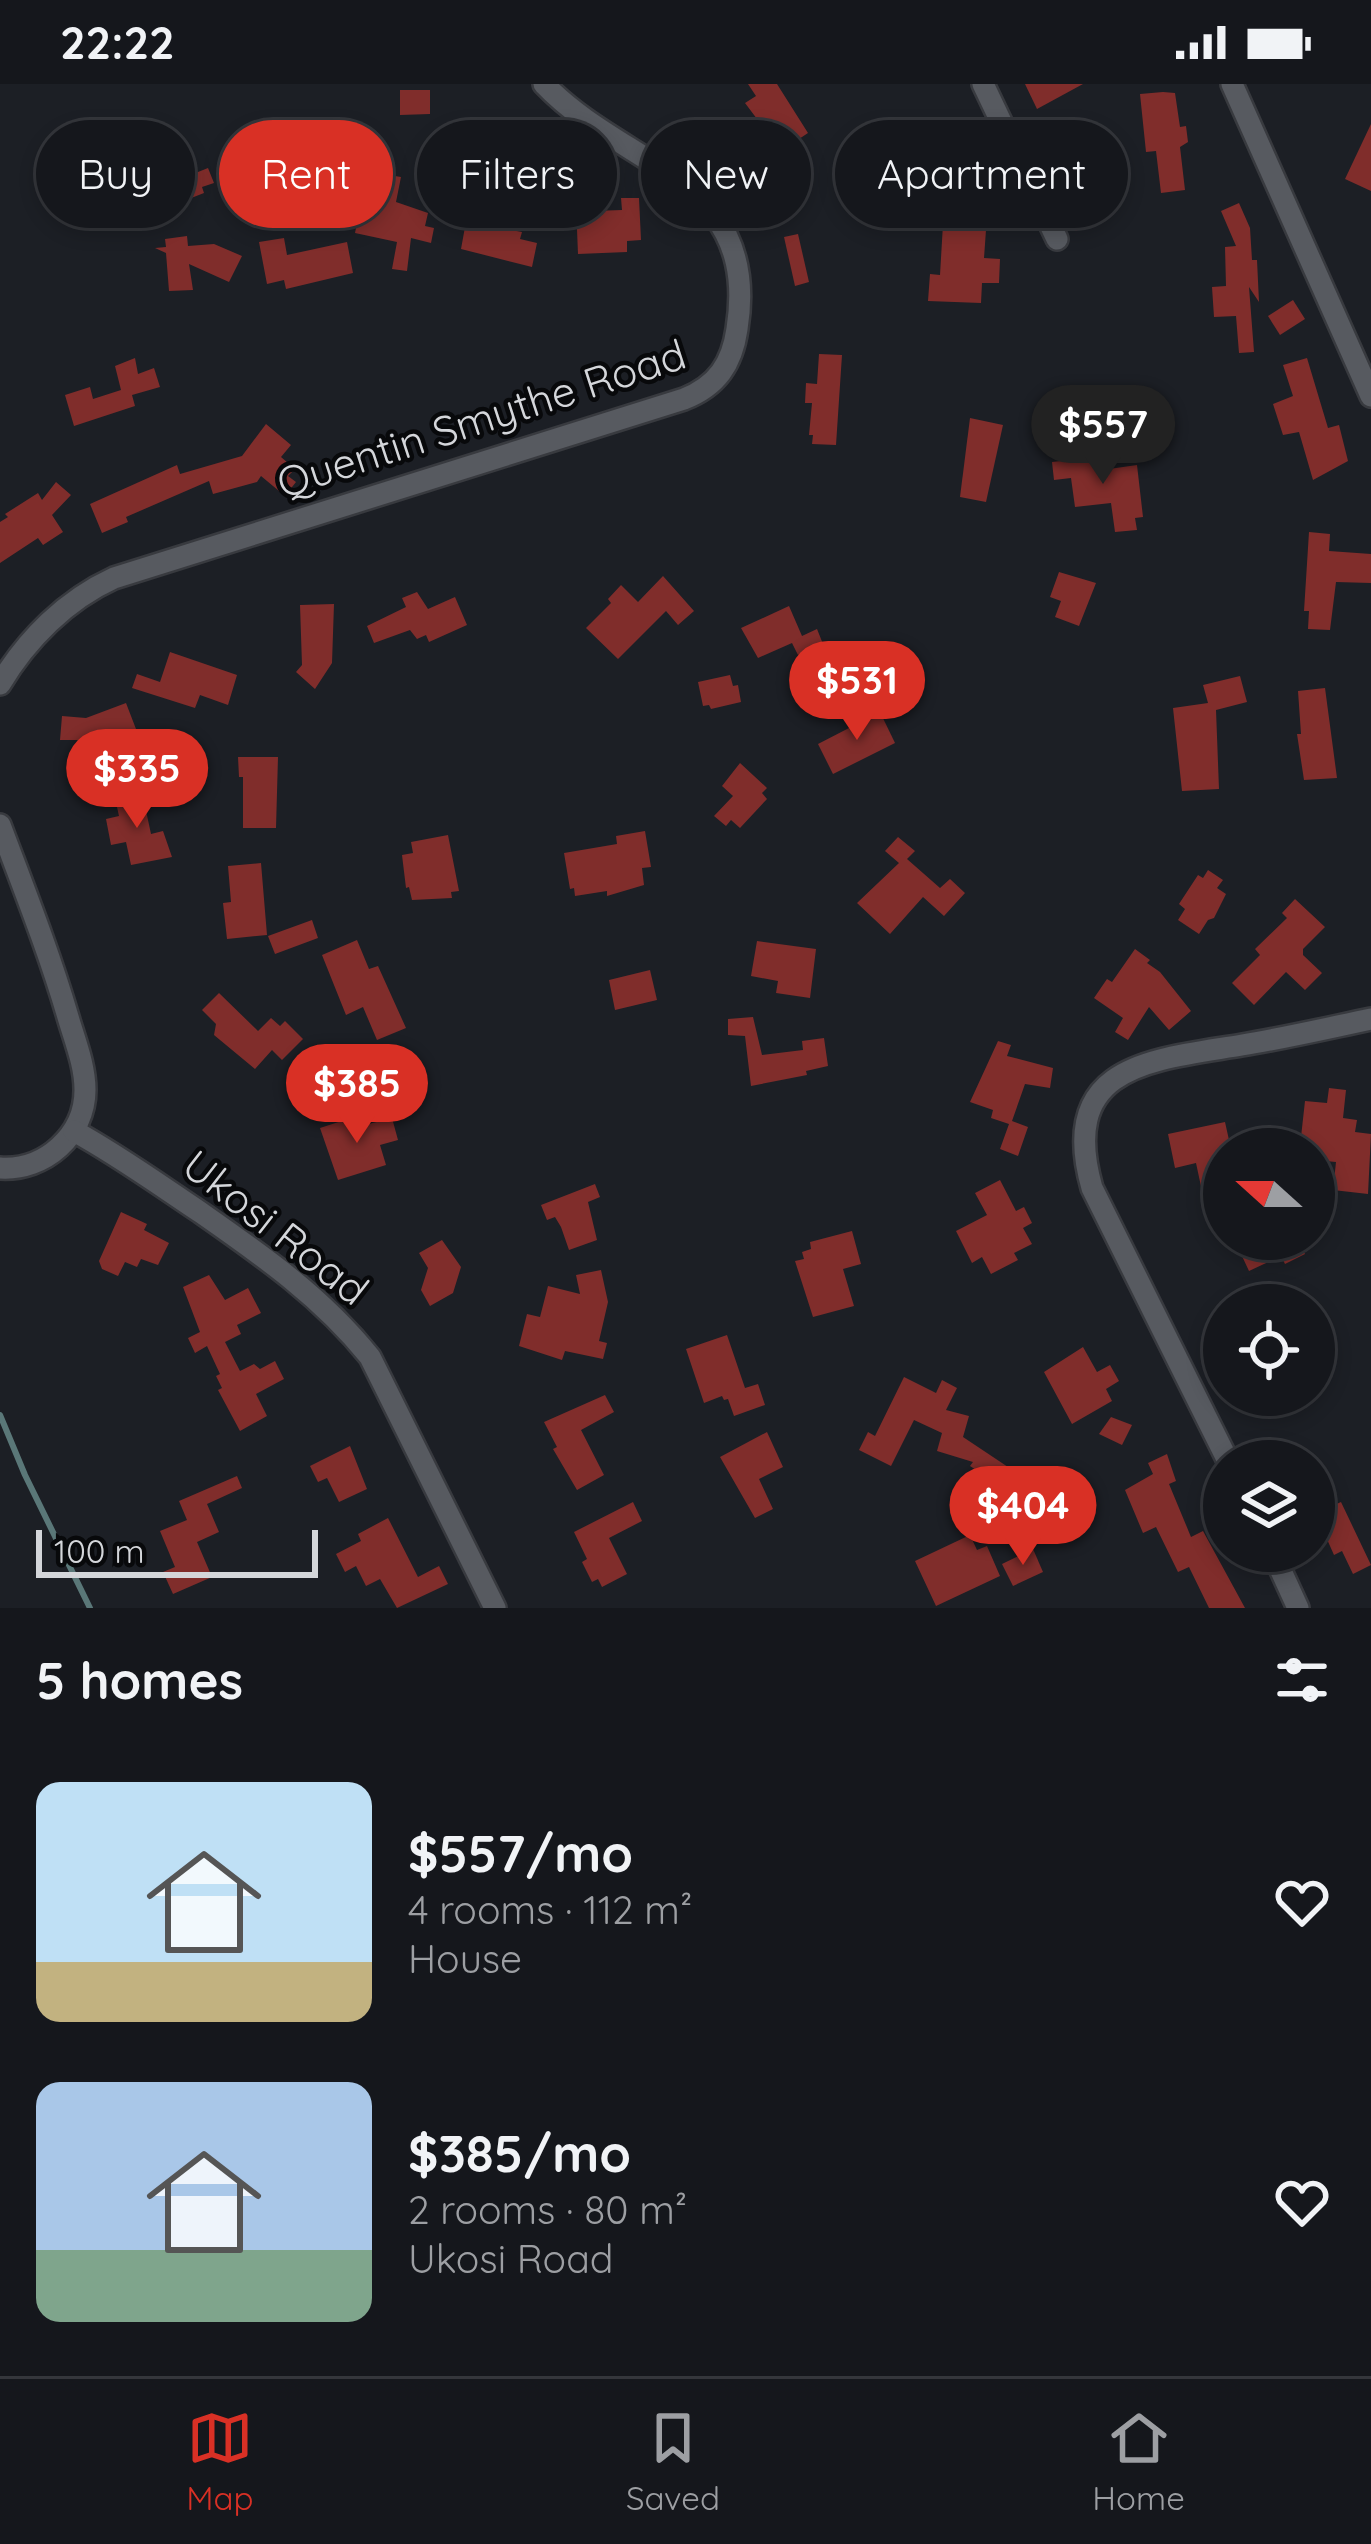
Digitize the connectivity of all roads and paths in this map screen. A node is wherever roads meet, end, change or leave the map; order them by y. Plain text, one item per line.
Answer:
1 (544, 84) edge
2 (983, 84) edge
3 (1232, 84) edge
4 (1058, 239) dead end
5 (1371, 396) edge
6 (9, 652) edge
7 (0, 684) edge
8 (0, 825) edge
9 (1371, 1019) edge
10 (74, 1131) junction
11 (0, 1168) edge
12 (1218, 1440) edge
13 (1282, 1572) edge
14 (495, 1608) edge
15 (1298, 1608) edge

1 - 6 street, Quentin Smythe Road
2 - 4 street
3 - 5 street
6 - 7 street, Quentin Smythe Road
8 - 10 street
9 - 12 street
10 - 11 street
10 - 14 street, Ukosi Road
13 - 15 street

